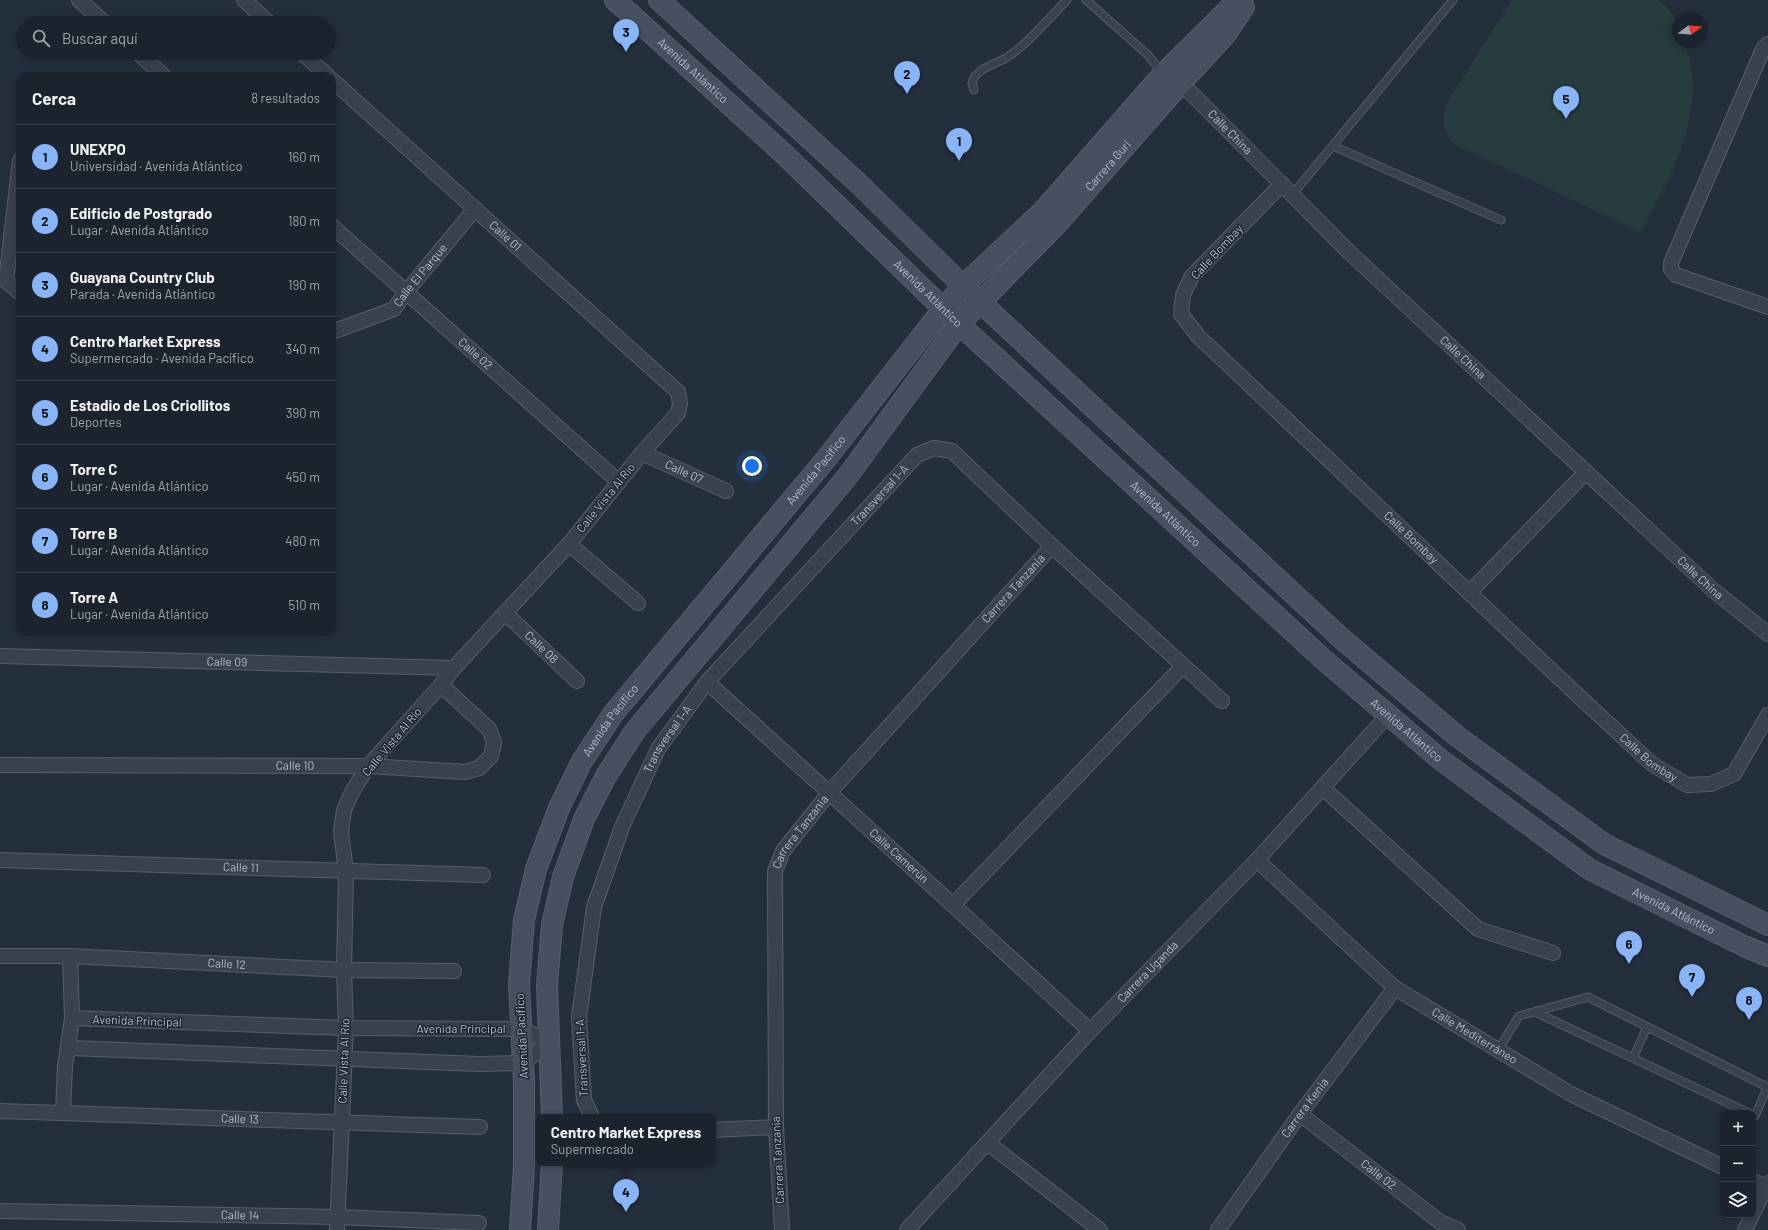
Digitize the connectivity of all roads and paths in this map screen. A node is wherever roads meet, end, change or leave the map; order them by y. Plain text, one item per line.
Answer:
1 (79, 0) edge
2 (244, 0) edge
3 (615, 0) edge
4 (659, 0) edge
5 (1067, 0) edge
6 (1086, 0) edge
7 (1238, 0) edge
8 (1249, 0) edge
9 (1453, 0) edge
10 (97, 16) edge
11 (261, 16) edge
12 (1768, 44) edge
13 (146, 60) edge
14 (310, 60) edge
15 (159, 72) edge
16 (323, 72) edge
17 (1171, 80) junction
18 (336, 84) edge
19 (974, 90) dead end
20 (1333, 146) junction
21 (1282, 184) junction
22 (16, 195) edge
23 (1292, 195) junction
24 (475, 209) junction
25 (1502, 220) dead end
26 (336, 230) edge
27 (963, 286) junction
28 (16, 290) edge
29 (406, 292) junction
30 (980, 302) junction
31 (1768, 307) edge
32 (944, 308) junction
33 (959, 324) junction
34 (336, 331) edge
35 (678, 392) joint
36 (642, 453) junction
37 (1586, 472) junction
38 (619, 482) junction
39 (726, 491) dead end
40 (777, 518) junction
41 (804, 529) junction
42 (570, 544) junction
43 (1052, 546) junction
44 (1469, 592) junction
45 (638, 603) dead end
46 (505, 613) junction
47 (1768, 634) edge
48 (0, 656) edge
49 (1183, 666) junction
50 (454, 668) junction
51 (577, 681) dead end
52 (707, 682) junction
53 (441, 685) junction
54 (1222, 701) dead end
55 (1389, 714) junction
56 (1768, 714) edge
57 (0, 765) edge
58 (368, 766) junction
59 (1323, 788) junction
60 (829, 793) junction
61 (0, 860) edge
62 (1258, 860) junction
63 (346, 872) junction
64 (483, 875) dead end
65 (953, 905) junction
66 (1768, 925) edge
67 (1553, 953) dead end
68 (0, 956) edge
69 (70, 956) junction
70 (1768, 956) edge
71 (344, 970) junction
72 (454, 972) dead end
73 (1395, 988) junction
74 (1535, 1012) junction
75 (72, 1018) junction
76 (1647, 1027) junction
77 (346, 1028) junction
78 (521, 1029) junction
79 (1090, 1031) junction
80 (550, 1042) junction
81 (69, 1048) junction
82 (1498, 1050) junction
83 (1632, 1058) junction
84 (344, 1060) junction
85 (523, 1063) junction
86 (1768, 1086) edge
87 (1743, 1110) edge
88 (0, 1111) edge
89 (62, 1112) junction
90 (552, 1114) edge
91 (591, 1114) edge
92 (1300, 1114) junction
93 (1756, 1114) edge
94 (341, 1123) junction
95 (480, 1127) dead end
96 (776, 1127) junction
97 (716, 1130) edge
98 (988, 1143) junction
99 (552, 1166) edge
100 (1720, 1166) edge
101 (1756, 1182) edge
102 (1767, 1186) edge
103 (1756, 1208) edge
104 (0, 1211) edge
105 (1751, 1218) edge
106 (337, 1223) edge
107 (479, 1223) dead end
108 (1438, 1226) edge
109 (520, 1230) edge
110 (548, 1230) edge
111 (782, 1230) edge
112 (907, 1230) edge
113 (1100, 1230) edge
114 (1218, 1230) edge
115 (1458, 1230) edge
116 (1745, 1230) edge

1 - 10 street
2 - 11 street
3 - 32 street, Avenida Atlántico
4 - 27 street
5 - 19 lane
6 - 17 lane
7 - 17 street, Carrera Guri
8 - 17 street, Carrera Guri
9 - 20 lane
12 - 31 street
13 - 15 street
14 - 16 street
17 - 21 street, Calle China
17 - 27 street, Carrera Guri
17 - 30 street, Carrera Guri
18 - 24 street, Calle 01
20 - 23 lane
20 - 25 lane
21 - 23 street, Calle China
21 - 44 street, Calle Bombay
22 - 28 street
23 - 37 street, Calle China
24 - 29 street, Calle El Parque
24 - 35 street, Calle 01
26 - 29 street, Calle 02
27 - 30 street
27 - 32 street, Carrera Guri
29 - 34 street, Calle El Parque
29 - 38 street, Calle 02
30 - 33 street, Carrera Guri
30 - 66 street
32 - 33 street, Avenida Atlántico
32 - 40 street, Avenida Pacífico
33 - 41 street, Avenida Pacífico
33 - 55 street, Avenida Atlántico
35 - 36 street, Calle Vista Al Río
36 - 38 street, Calle Vista Al Río
36 - 39 street, Calle 07
37 - 44 street
37 - 47 street, Calle China
38 - 42 street, Calle Vista Al Río
40 - 41 street
40 - 78 street, Avenida Pacífico
41 - 80 street, Avenida Pacífico
42 - 45 street
42 - 46 street, Calle Vista Al Río
43 - 49 street
43 - 52 street, Transversal 1-A
43 - 60 street, Carrera Tanzania
44 - 56 street, Calle Bombay
46 - 50 street, Calle Vista Al Río
46 - 51 street, Calle 08
48 - 50 street, Calle 09
49 - 54 street
49 - 65 street
50 - 53 street, Calle Vista Al Río
52 - 60 street, Calle Camerún
52 - 91 street, Transversal 1-A
53 - 58 street, Calle Vista Al Río
53 - 58 street, Calle 10
55 - 59 street, Carrera Uganda
55 - 70 street, Avenida Atlántico
57 - 58 street, Calle 10
58 - 63 street, Calle Vista Al Río
59 - 62 street, Carrera Uganda
59 - 67 street
60 - 65 street, Calle Camerún
60 - 96 street, Carrera Tanzania
61 - 63 street, Calle 11
62 - 73 street, Calle Mediterráneo
62 - 79 street, Carrera Uganda
63 - 64 street, Calle 11
63 - 71 street, Calle Vista Al Río
65 - 79 street, Calle Camerún
68 - 69 street, Calle 12
69 - 71 street, Calle 12
69 - 75 street
71 - 72 street, Calle 12
71 - 77 street, Calle Vista Al Río
73 - 82 street, Calle Mediterráneo
73 - 92 street, Carrera Kenia
74 - 76 lane
74 - 82 lane
74 - 83 lane
75 - 77 street, Avenida Principal
75 - 81 street
76 - 83 lane
76 - 86 lane
77 - 78 street, Avenida Principal
77 - 84 street, Calle Vista Al Río
78 - 80 street, Avenida Principal
78 - 85 street, Avenida Pacífico
79 - 98 street, Carrera Uganda
80 - 85 street
80 - 90 street, Avenida Pacífico
81 - 84 street
81 - 89 street
82 - 100 street, Calle Mediterráneo
83 - 87 lane
84 - 85 street
84 - 94 street, Calle Vista Al Río
85 - 109 street, Avenida Pacífico
86 - 93 lane
88 - 89 street, Calle 13
89 - 94 street, Calle 13
92 - 108 street, Calle 02
92 - 114 street, Carrera Kenia
94 - 95 street, Calle 13
94 - 106 street, Calle Vista Al Río
96 - 97 street
96 - 111 street, Carrera Tanzania
98 - 112 street, Carrera Uganda
98 - 113 street
99 - 110 street
101 - 102 street
102 - 103 street
104 - 106 street, Calle 14
105 - 116 street
106 - 107 street, Calle 14
108 - 115 street, Calle 02

